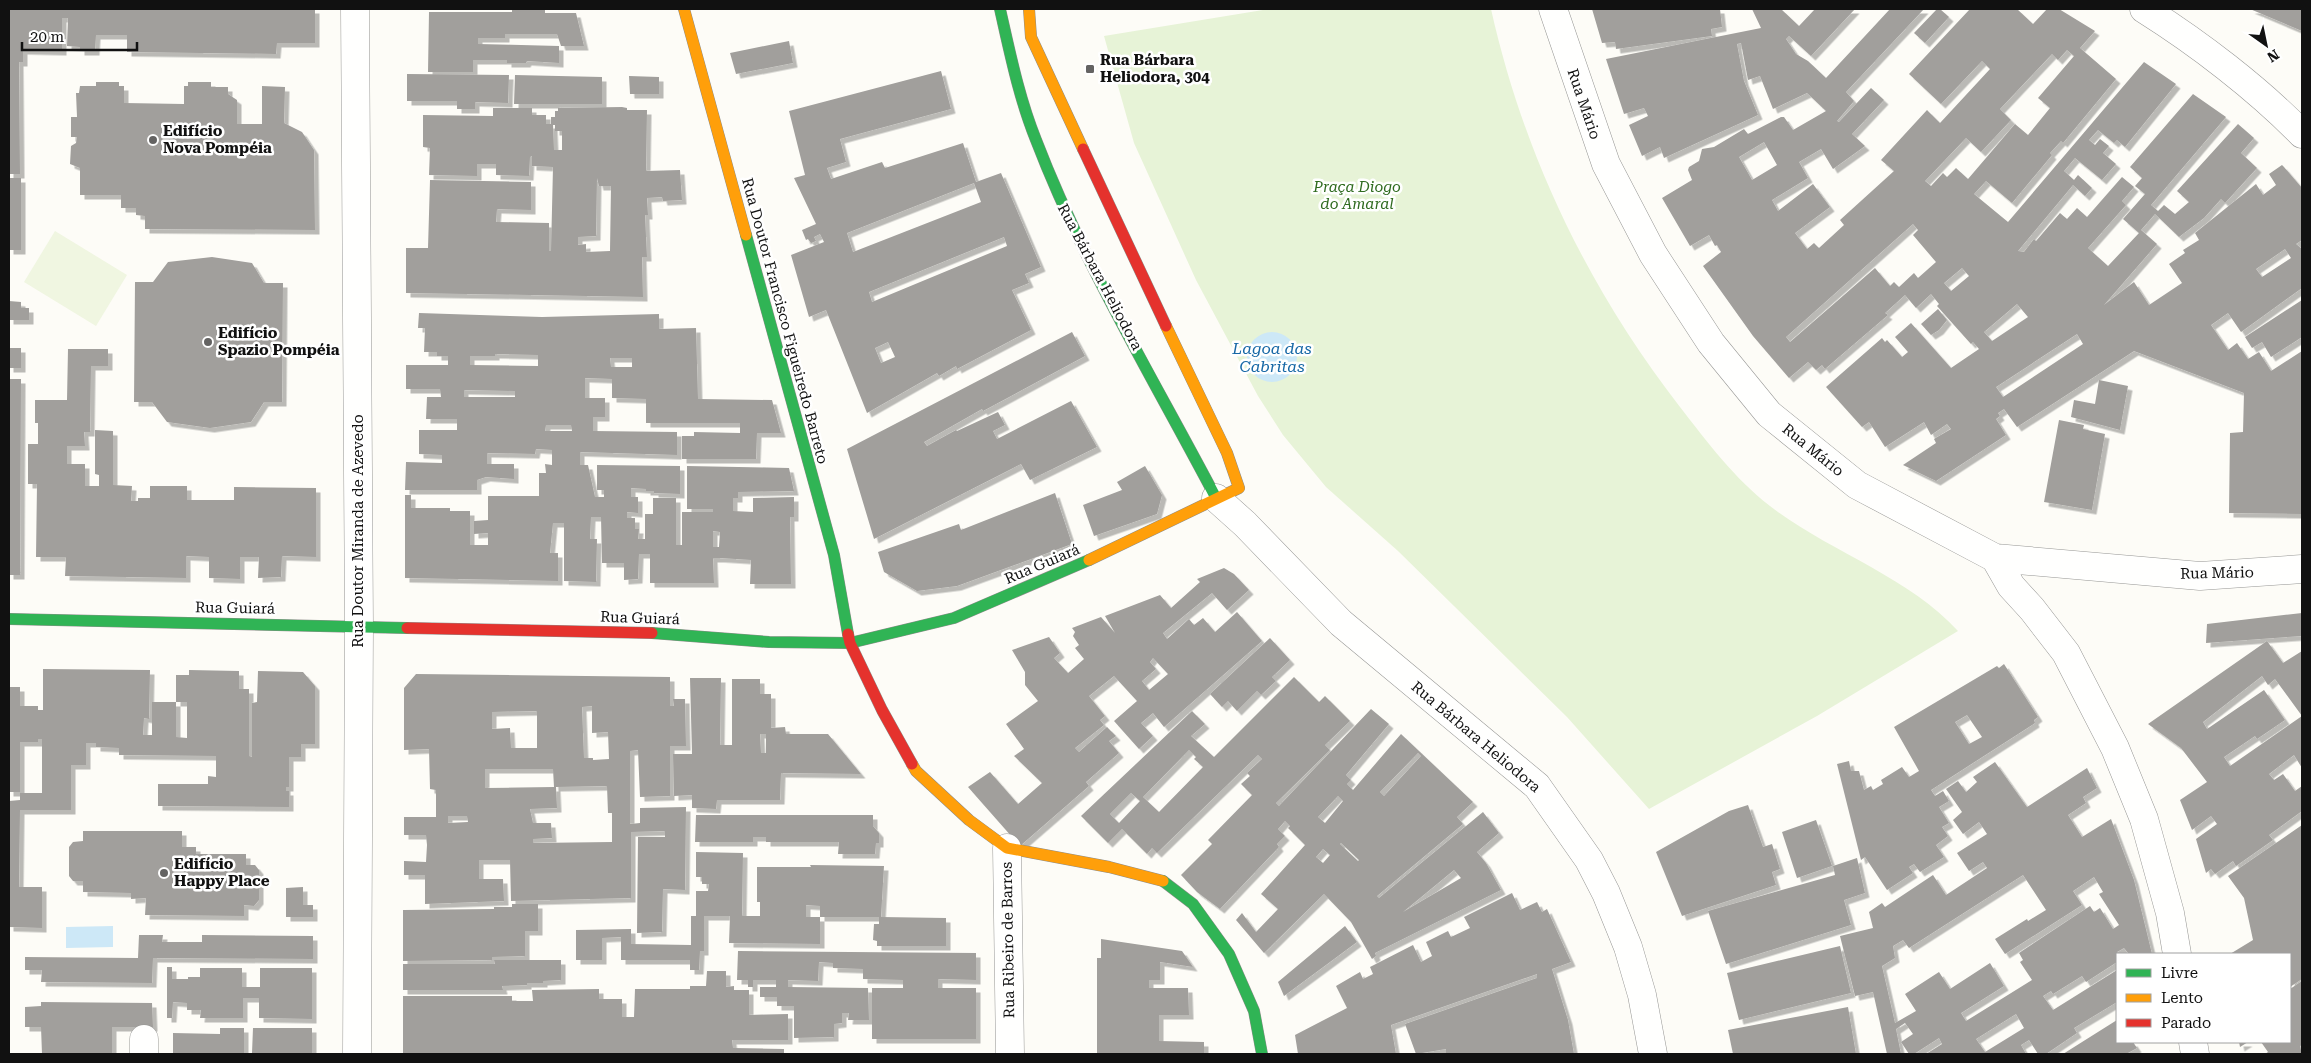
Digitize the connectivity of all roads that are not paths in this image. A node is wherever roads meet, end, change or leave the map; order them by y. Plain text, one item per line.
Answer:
1 (356, 9) edge
2 (684, 9) edge
3 (1000, 9) edge
4 (1029, 9) edge
5 (1553, 9) edge
6 (2144, 9) edge
7 (2179, 19) edge
8 (2302, 134) edge
9 (1228, 493) junction
10 (1996, 558) junction
11 (2302, 569) edge
12 (9, 619) edge
13 (359, 626) junction
14 (850, 643) junction
15 (1007, 848) junction
16 (2177, 953) edge
17 (357, 1054) edge
18 (1010, 1054) edge
19 (1262, 1054) edge
20 (1653, 1054) edge

1 - 13 street, Rua Doutor Miranda de Azevedo
2 - 14 street, Rua Doutor Francisco Figueiredo Barreto
3 - 9 street, Rua Bárbara Heliodora
4 - 9 street, Rua Bárbara Heliodora
5 - 10 street, Rua Mário
6 - 7 street
7 - 8 street
9 - 14 street, Rua Guiará
9 - 20 street, Rua Bárbara Heliodora
10 - 11 street, Rua Mário
10 - 16 street
12 - 13 street, Rua Guiará
13 - 14 street, Rua Guiará
13 - 17 street, Rua Doutor Miranda de Azevedo
14 - 15 street, Rua Ribeiro de Barros
15 - 18 street, Rua Ribeiro de Barros
15 - 19 street

